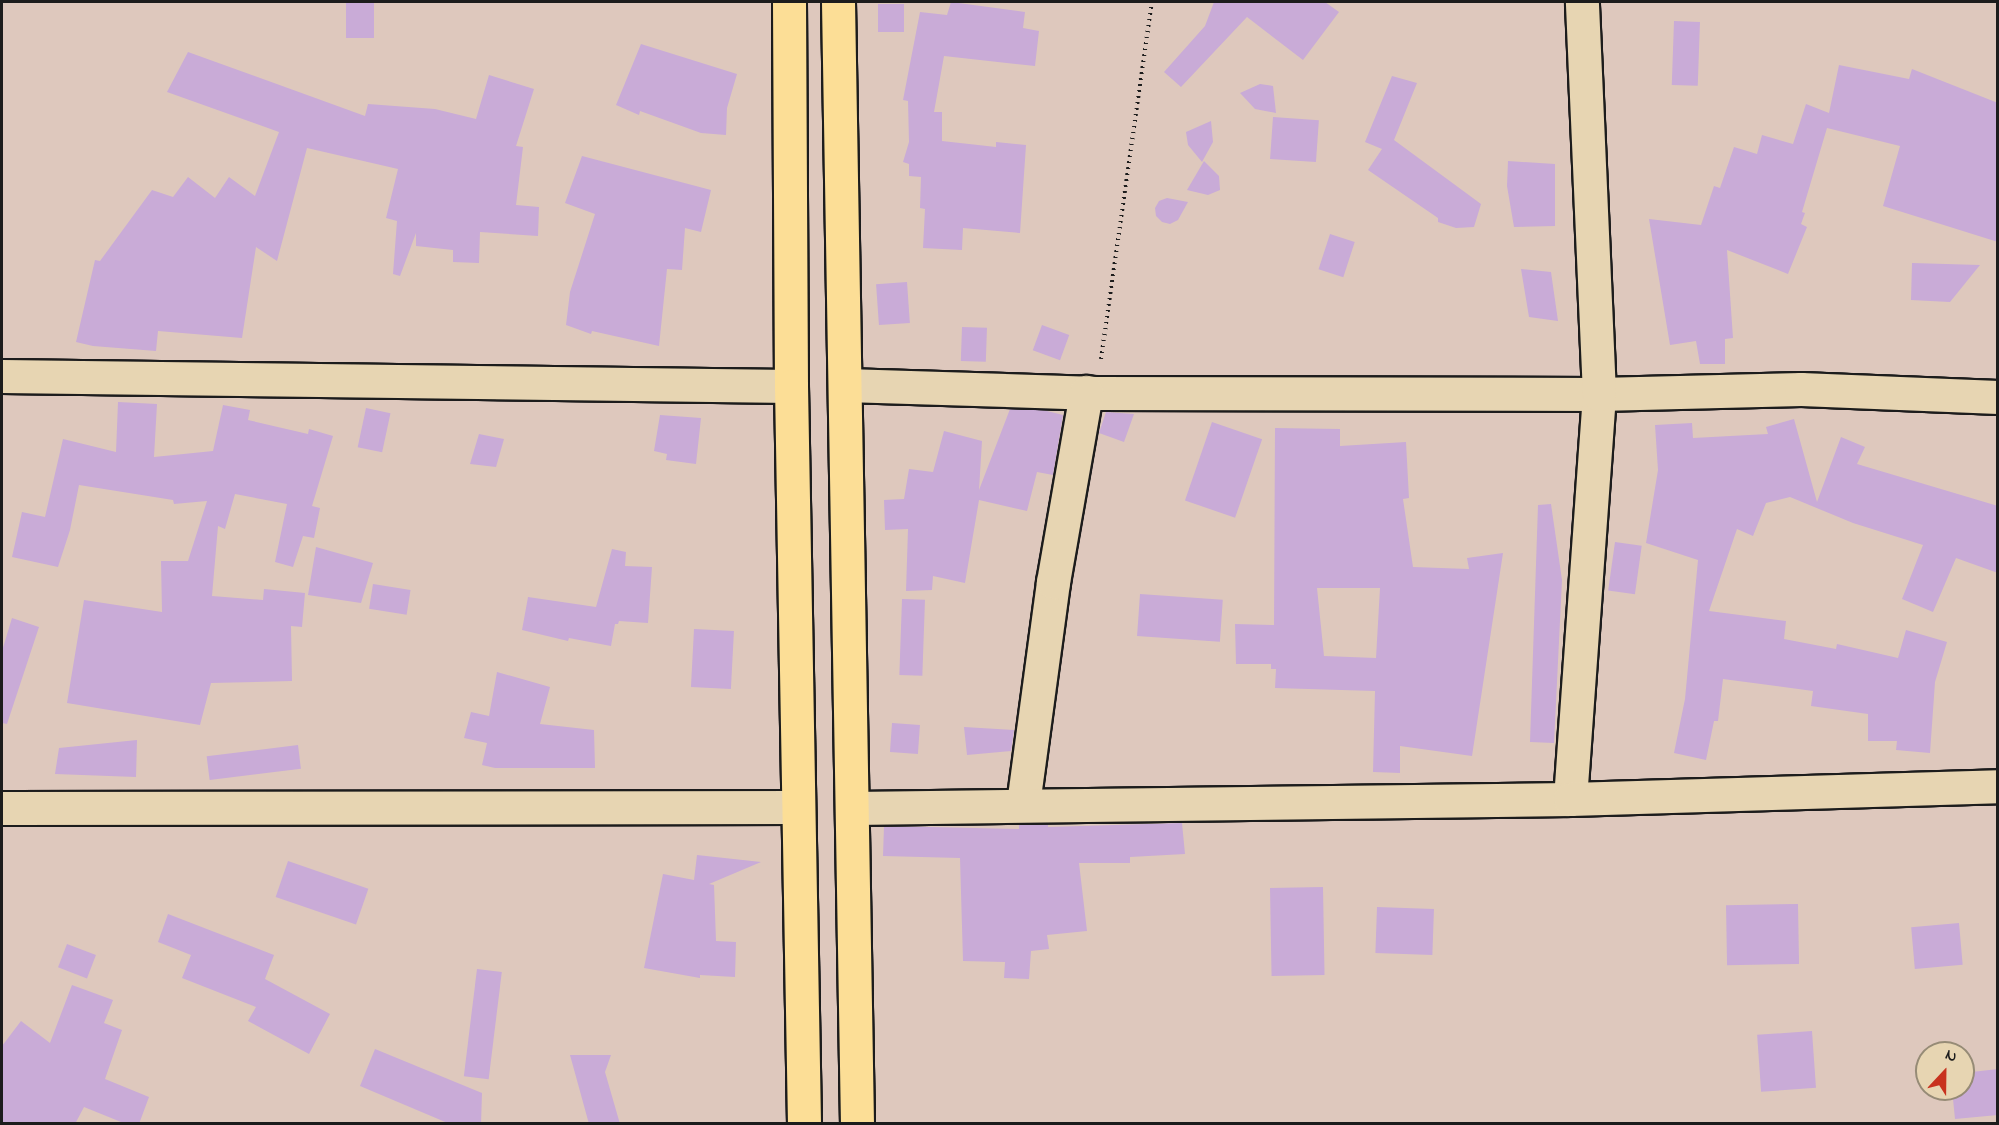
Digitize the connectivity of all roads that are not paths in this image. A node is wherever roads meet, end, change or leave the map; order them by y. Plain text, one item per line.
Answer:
1 (789, 2) edge
2 (838, 2) edge
3 (1582, 2) edge
4 (791, 128) junction
5 (841, 133) junction
6 (2, 376) edge
7 (845, 385) junction
8 (791, 386) junction
9 (1091, 393) junction
10 (1599, 394) junction
11 (1998, 397) edge
12 (1998, 786) edge
13 (1570, 799) junction
14 (1023, 804) junction
15 (797, 807) junction
16 (2, 808) edge
17 (853, 808) junction
18 (804, 1124) edge
19 (857, 1124) edge

1 - 4 main road
2 - 5 main road
3 - 10 street
4 - 5 main road
4 - 8 main road
5 - 7 main road
6 - 8 street
7 - 9 street
7 - 17 main road
8 - 15 main road
9 - 10 street
9 - 14 street
10 - 11 street
10 - 13 street
12 - 13 street
13 - 14 street
14 - 17 street
15 - 16 street
15 - 18 main road
17 - 19 main road

